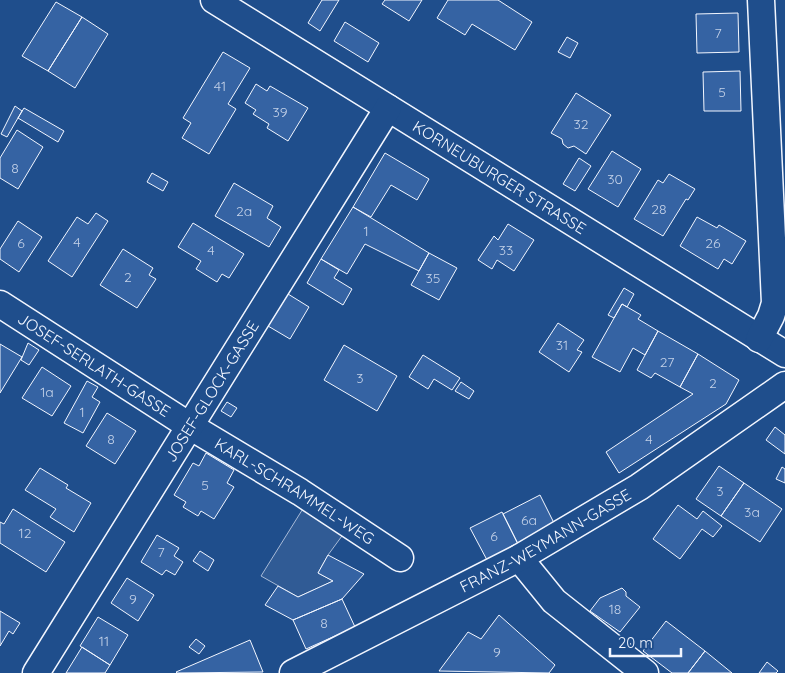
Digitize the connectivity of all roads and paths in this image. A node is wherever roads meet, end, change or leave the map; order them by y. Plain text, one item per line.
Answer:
1 (214, 0) edge
2 (761, 0) edge
3 (775, 52) edge
4 (388, 108) junction
5 (0, 304) edge
6 (759, 339) junction
7 (785, 354) edge
8 (785, 385) edge
9 (188, 425) junction
10 (400, 558) dead end
11 (519, 558) junction
12 (36, 673) edge
13 (293, 673) edge
14 (645, 673) edge

1 - 4 street, KORNEUBURGER STRASSE
2 - 3 street
3 - 6 street
4 - 6 street, KORNEUBURGER STRASSE
4 - 9 street, JOSEF-GLOCK-GASSE
5 - 9 street, JOSEF-SERLATH-GASSE
6 - 7 street, KORNEUBURGER STRASSE
8 - 11 street, FRANZ-WEYMANN-GASSE
9 - 10 street, KARL-SCHRAMMEL-WEG
9 - 12 street, JOSEF-GLOCK-GASSE
11 - 13 street, FRANZ-WEYMANN-GASSE
11 - 14 street

